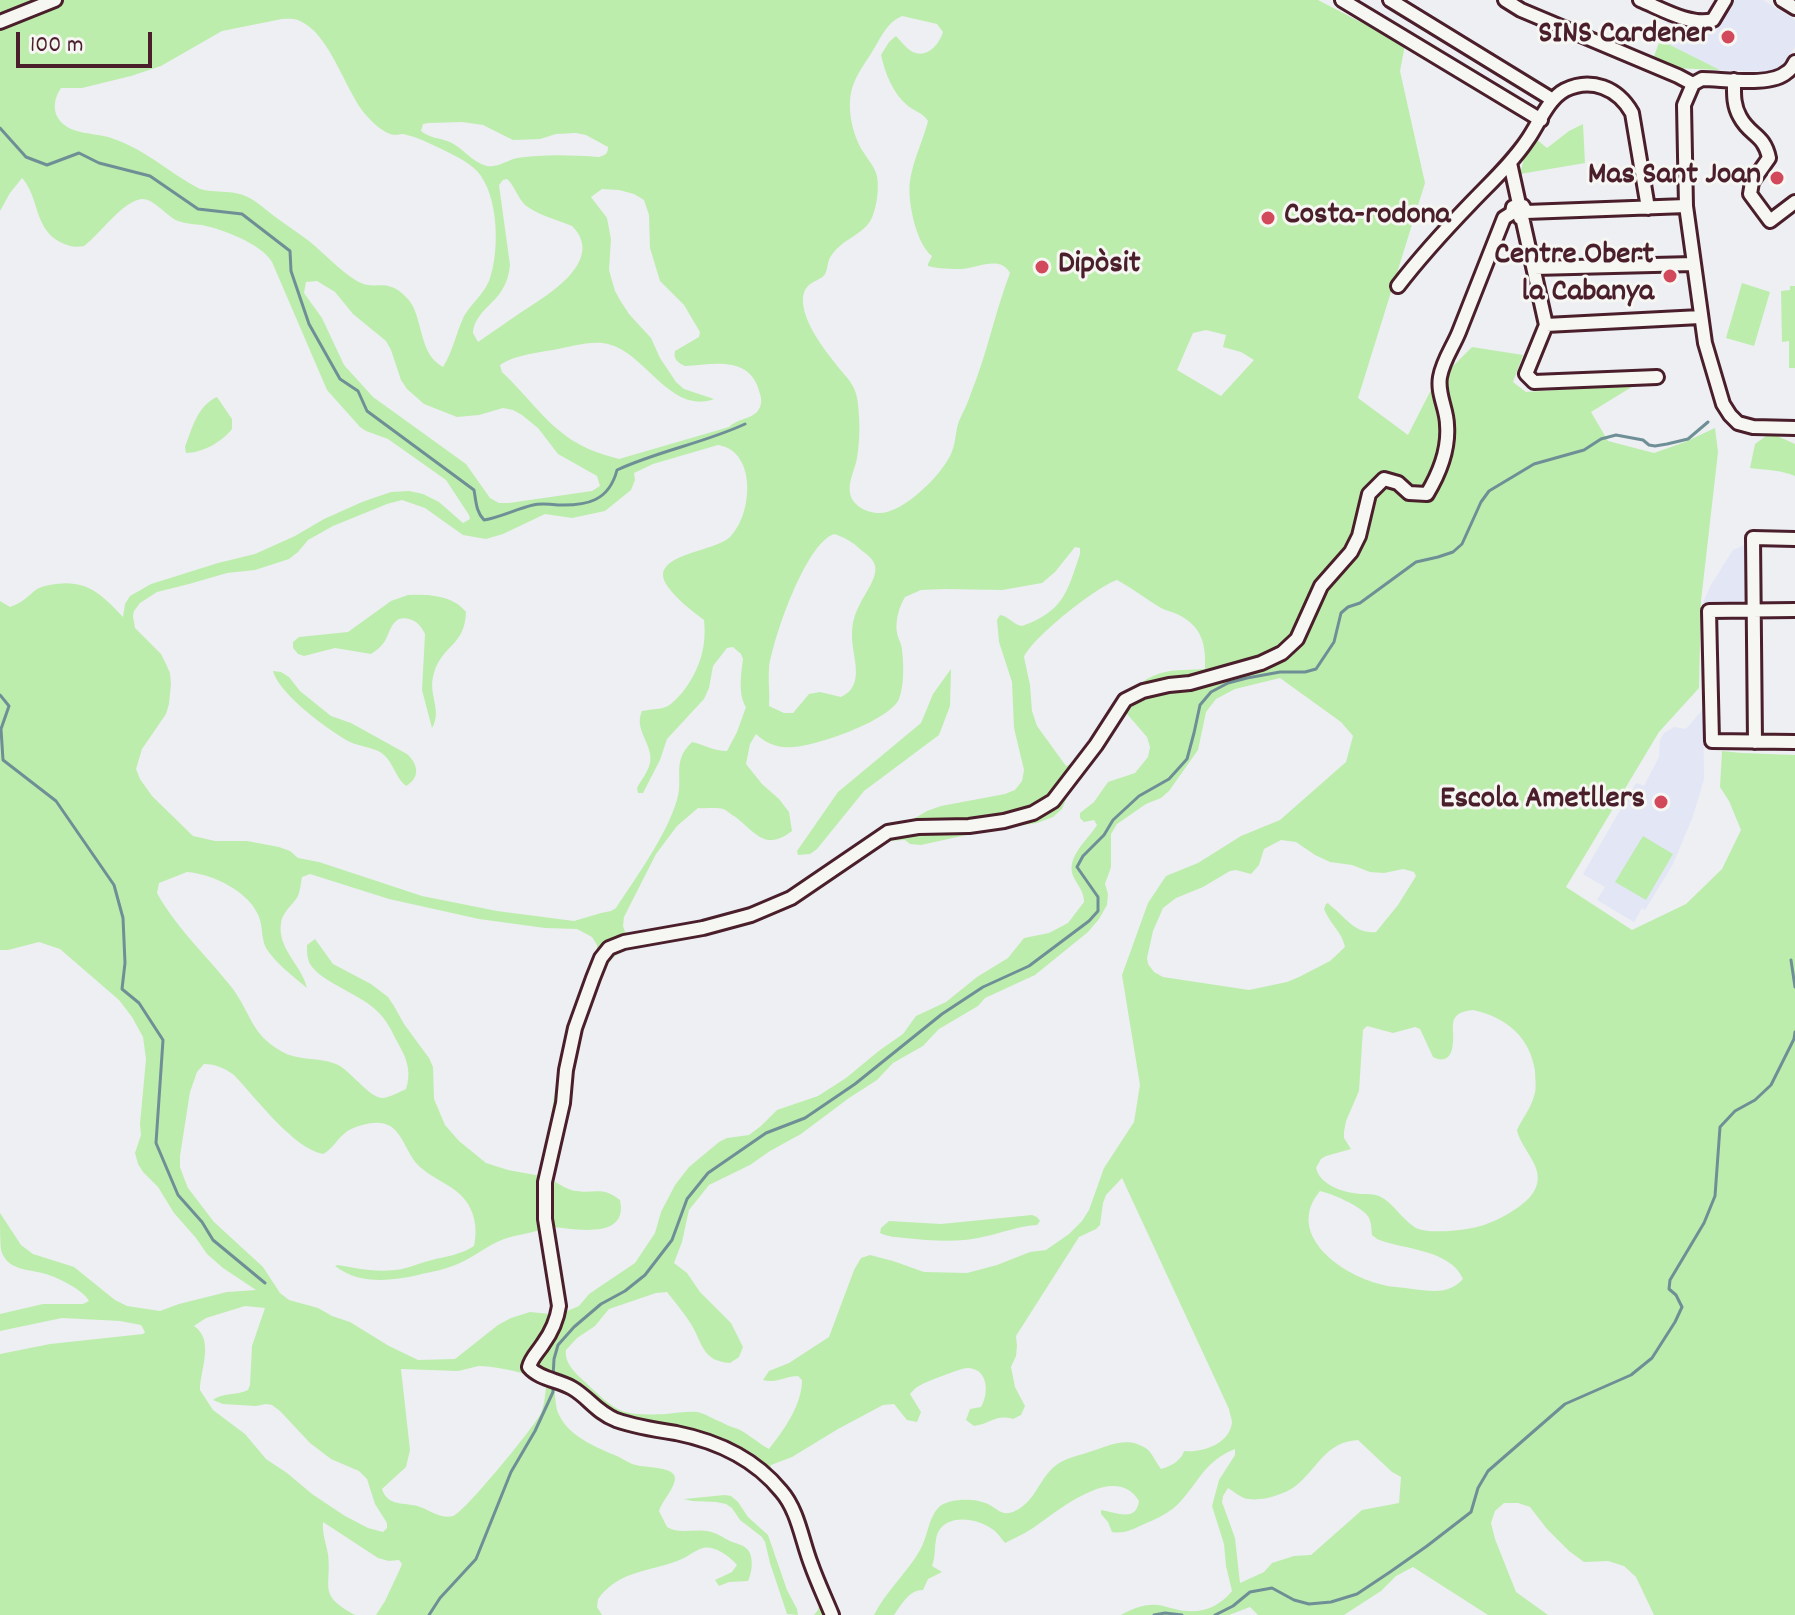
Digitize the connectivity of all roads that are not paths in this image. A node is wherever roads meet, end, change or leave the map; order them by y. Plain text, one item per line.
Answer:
1 (55, 0) edge
2 (1342, 0) edge
3 (1390, 0) edge
4 (1505, 0) edge
5 (1640, 0) edge
6 (1725, 0) edge
7 (1782, 0) edge
8 (1523, 5) edge
9 (1795, 8) edge
10 (0, 22) edge
11 (1793, 70) edge
12 (1734, 80) junction
13 (1693, 84) junction
14 (1553, 100) junction
15 (1541, 120) junction
16 (1510, 163) junction
17 (1795, 202) edge
18 (1686, 206) junction
19 (1648, 208) junction
20 (1520, 212) junction
21 (1693, 264) junction
22 (1534, 268) junction
23 (1398, 286) dead end
24 (1700, 317) junction
25 (1546, 325) junction
26 (1657, 377) dead end
27 (1795, 428) edge
28 (1795, 539) edge
29 (1754, 610) junction
30 (1795, 610) edge
31 (1755, 742) junction
32 (1795, 742) edge
33 (832, 1615) edge

1 - 10 street
2 - 15 street
3 - 14 street
4 - 8 street
5 - 6 street
7 - 9 street
8 - 13 street
11 - 12 street
12 - 13 street
12 - 17 street
13 - 18 street
14 - 15 street
14 - 19 street
15 - 16 street
16 - 20 street
16 - 23 street
18 - 19 street
18 - 21 street
19 - 20 street
20 - 22 street
20 - 33 street
21 - 22 street
21 - 24 street
22 - 25 street
24 - 25 street
24 - 27 street
25 - 26 street
28 - 29 street
29 - 30 street
29 - 31 street
29 - 31 street
31 - 32 street

